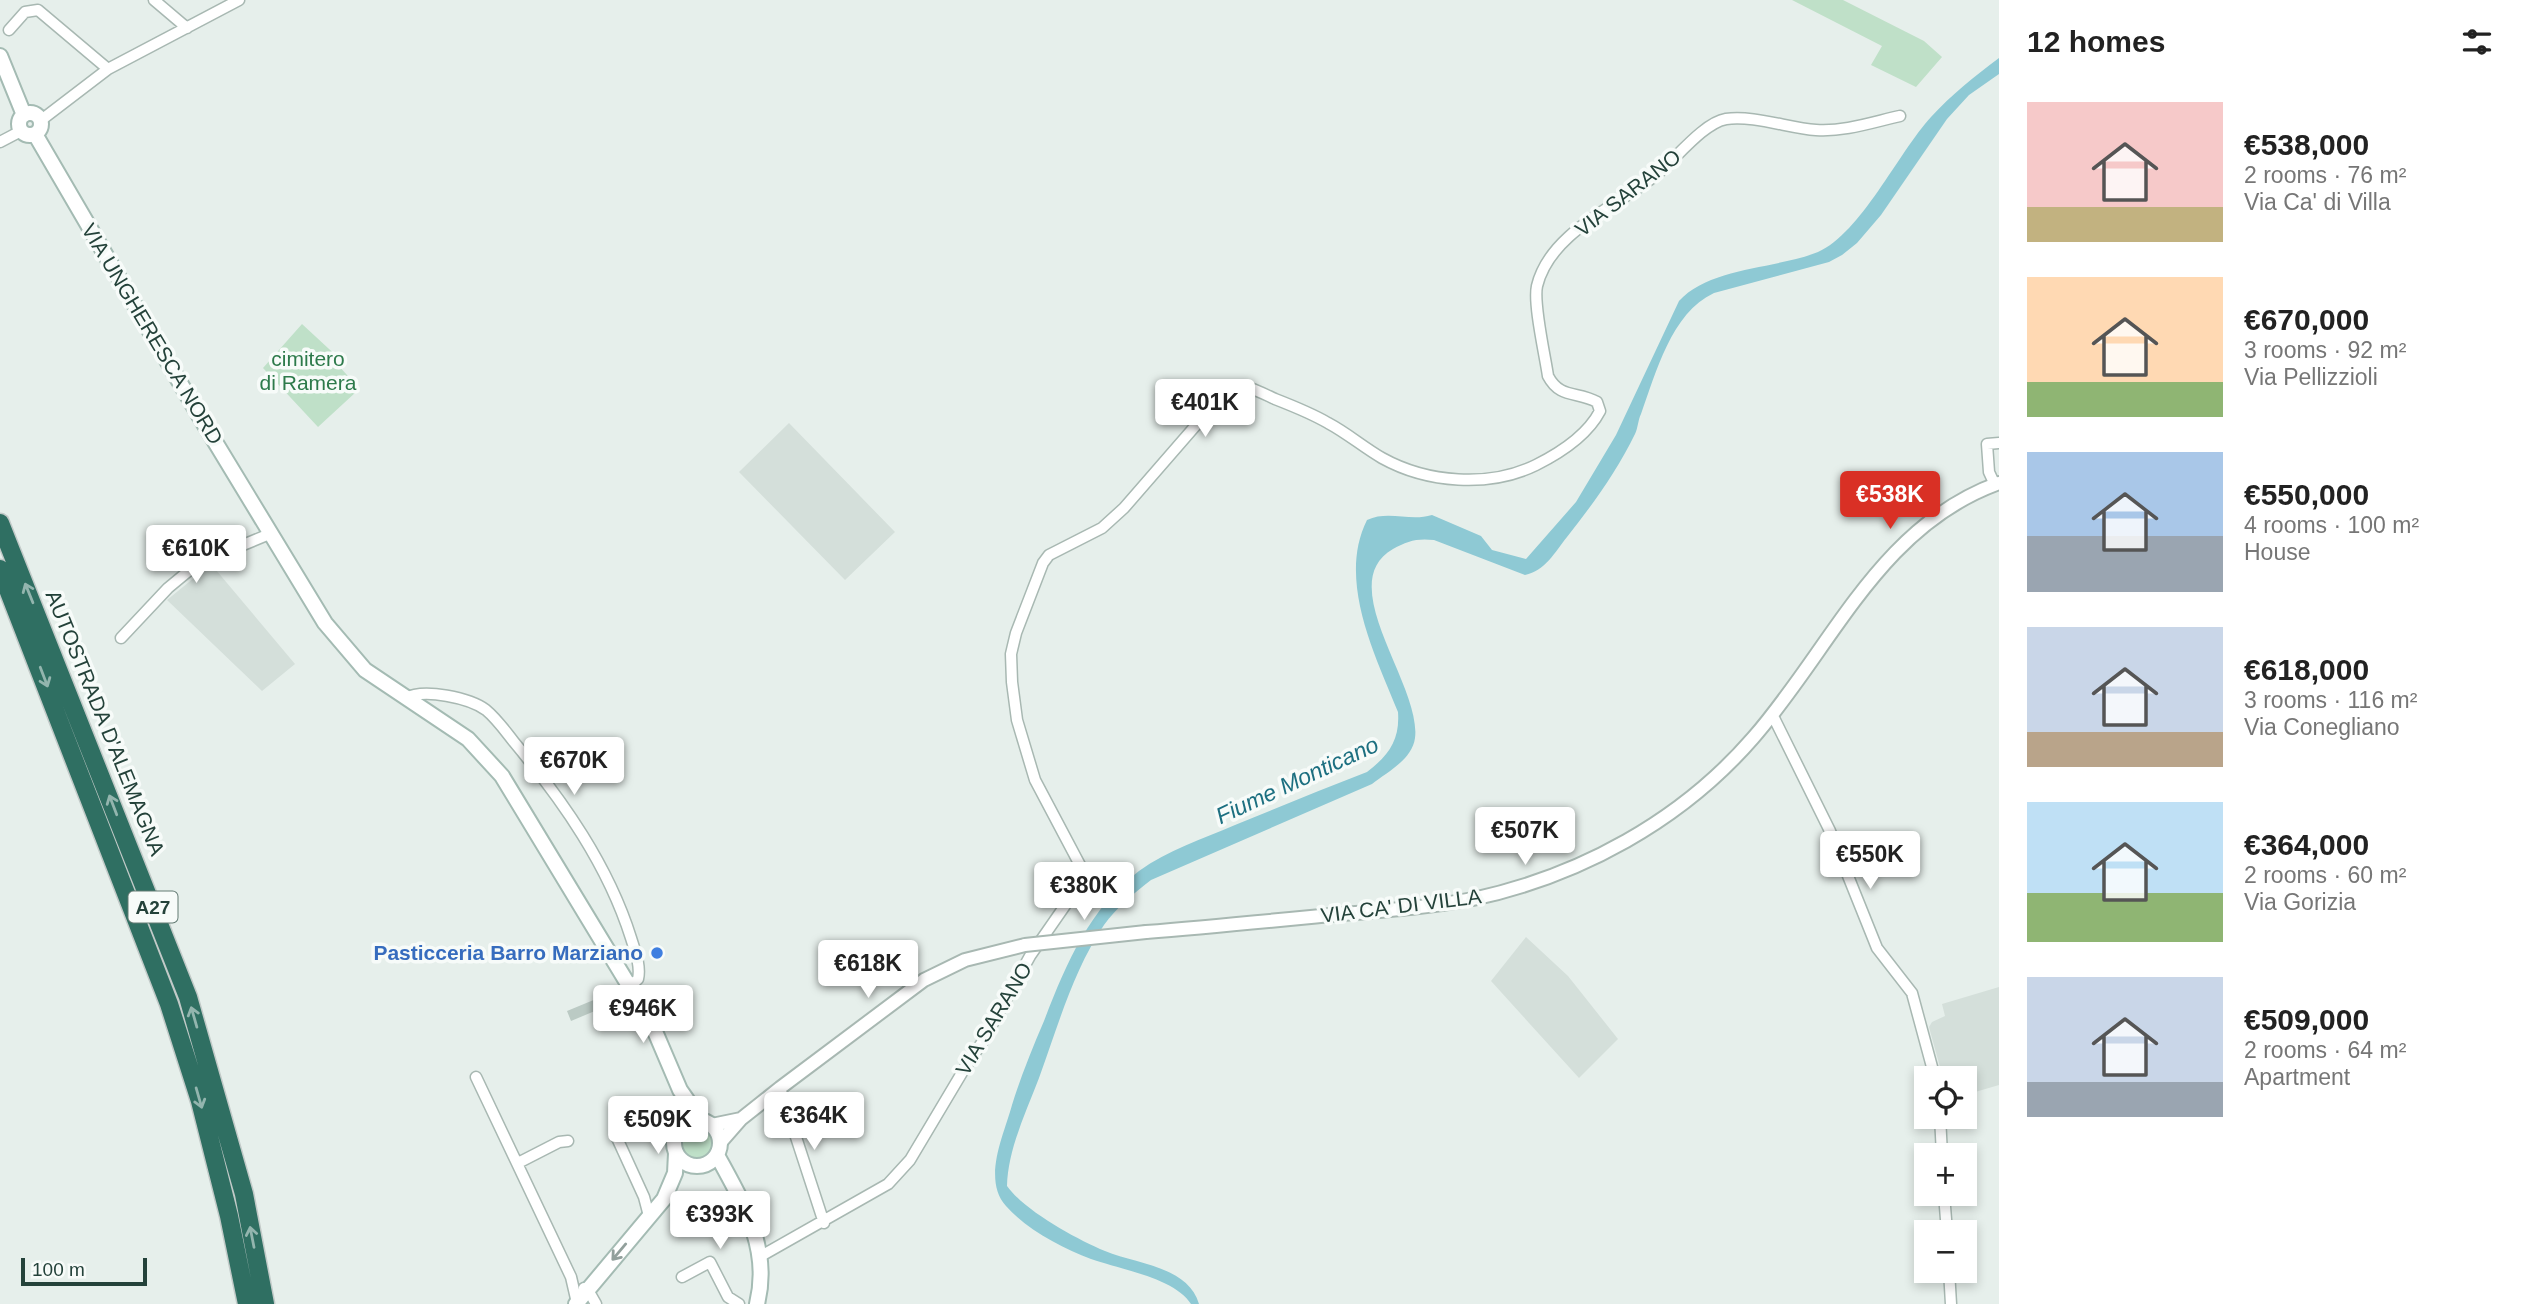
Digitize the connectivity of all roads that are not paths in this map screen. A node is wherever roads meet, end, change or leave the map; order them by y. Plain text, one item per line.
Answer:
1 (154, 0) edge
2 (239, 0) edge
3 (187, 28) junction
4 (9, 30) dead end
5 (0, 56) edge
6 (108, 69) junction
7 (1900, 116) dead end
8 (32, 129) junction
9 (0, 142) edge
10 (1999, 443) edge
11 (1997, 484) edge
12 (0, 523) edge
13 (272, 533) junction
14 (0, 569) edge
15 (121, 638) dead end
16 (405, 698) junction
17 (1772, 714) junction
18 (629, 987) junction
19 (1932, 1066) edge
20 (476, 1077) dead end
21 (780, 1088) junction
22 (680, 1090) junction
23 (741, 1119) junction
24 (707, 1123) junction
25 (681, 1126) junction
26 (617, 1138) dead end
27 (568, 1142) dead end
28 (719, 1149) junction
29 (676, 1153) junction
30 (518, 1163) junction
31 (653, 1211) junction
32 (824, 1223) junction
33 (761, 1256) junction
34 (571, 1277) junction
35 (682, 1277) dead end
36 (1950, 1283) edge
37 (588, 1290) junction
38 (576, 1303) edge
39 (247, 1304) edge
40 (265, 1304) edge
41 (596, 1304) edge
42 (739, 1304) edge
43 (757, 1304) edge
44 (1951, 1304) edge

1 - 3 street
2 - 3 street
3 - 6 street
4 - 6 street
5 - 8 main road
6 - 8 street
7 - 32 street, VIA SARANO
8 - 9 street
8 - 13 main road, VIA UNGHERESCA NORD
10 - 11 street, VIA CA' DI VILLA
11 - 17 street, VIA CA' DI VILLA
40 -> 12 highway, AUTOSTRADA D'ALEMAGNA / A27
13 - 15 street
13 - 16 main road, VIA UNGHERESCA NORD
14 -> 39 highway, AUTOSTRADA D'ALEMAGNA / A27
16 - 18 main road, VIA UNGHERESCA NORD
16 - 18 street
17 - 19 street
17 - 21 street, VIA CA' DI VILLA, bridge
18 - 22 main road, VIA UNGHERESCA NORD
20 - 30 street
21 - 23 street, VIA CA' DI VILLA
21 - 32 street
22 - 24 main road, VIA UNGHERESCA NORD
22 - 25 main road, VIA UNGHERESCA NORD
23 - 24 street
23 - 28 street, VIA CA' DI VILLA
24 - 25 main road
24 - 28 main road
25 - 29 main road
26 - 31 street
27 - 30 street
28 - 29 main road
28 - 33 main road
29 - 31 main road
30 - 34 street
31 -> 37 main road
32 - 33 street, VIA SARANO
33 - 43 main road
34 - 37 street
34 - 38 street
35 - 42 street
36 - 44 street
37 - 38 main road
37 - 41 street

